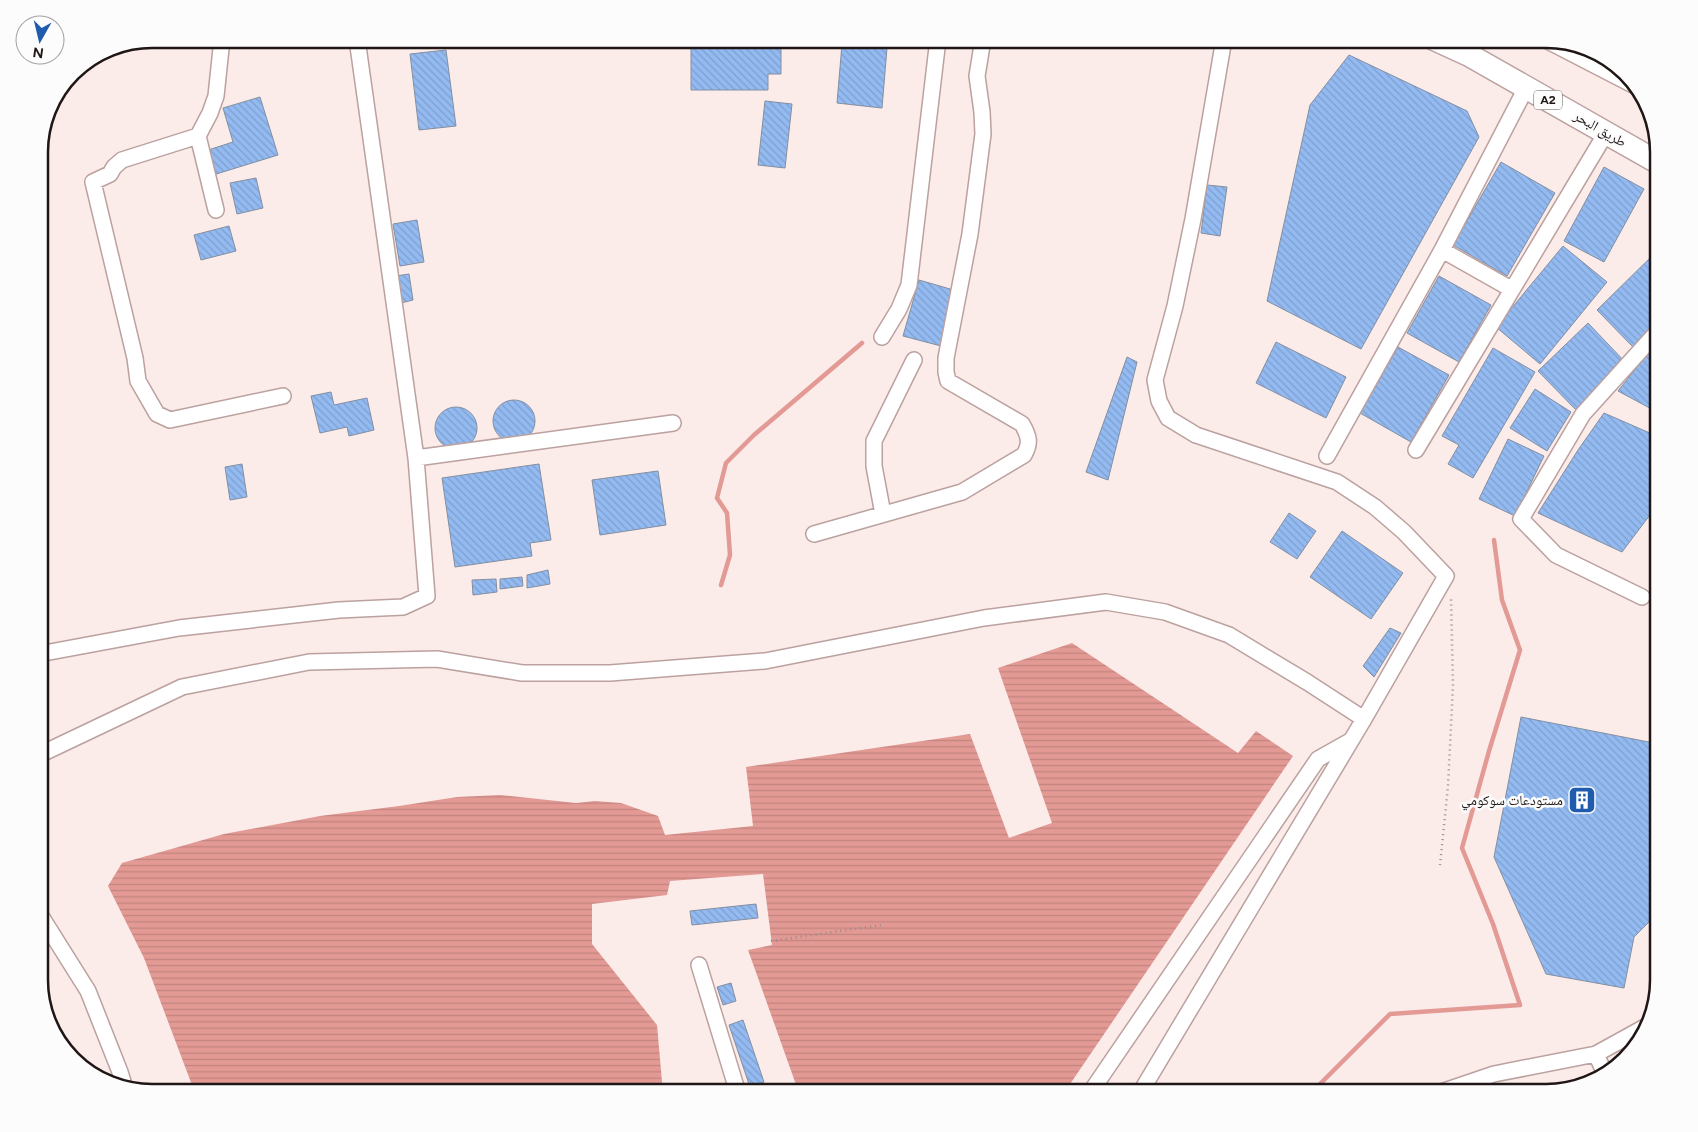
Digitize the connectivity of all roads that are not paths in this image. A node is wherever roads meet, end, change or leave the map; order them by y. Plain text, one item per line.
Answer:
1 (221, 48) edge
2 (358, 48) edge
3 (937, 48) edge
4 (982, 48) edge
5 (1222, 48) edge
6 (1454, 48) edge
7 (1573, 51) edge
8 (1617, 75) edge
9 (1526, 88) junction
10 (1606, 133) junction
11 (198, 136) junction
12 (1650, 159) edge
13 (216, 210) dead end
14 (1442, 250) junction
15 (1511, 289) junction
16 (882, 337) dead end
17 (1650, 340) edge
18 (914, 360) dead end
19 (283, 396) dead end
20 (673, 423) dead end
21 (1416, 450) dead end
22 (1327, 456) dead end
23 (416, 458) junction
24 (883, 514) junction
25 (814, 534) dead end
26 (1642, 597) dead end
27 (48, 652) edge
28 (1364, 719) junction
29 (1351, 740) junction
30 (48, 751) edge
31 (48, 927) edge
32 (699, 965) dead end
33 (1637, 1031) edge
34 (1596, 1054) junction
35 (1602, 1068) edge
36 (123, 1080) edge
37 (735, 1084) edge
38 (1096, 1084) edge
39 (1145, 1084) edge
40 (1465, 1084) edge

1 - 11 street
2 - 23 street
3 - 16 street
4 - 24 street
5 - 28 street
6 - 9 highway, طريق البحر / A2
7 - 8 street
9 - 10 highway, طريق البحر / A2
9 - 14 street
10 - 12 highway, طريق البحر / A2
10 - 15 street
11 - 13 street
11 - 19 street
14 - 15 street
14 - 22 street
15 - 21 street
17 - 26 street
18 - 24 street
20 - 23 street
23 - 27 street
24 - 25 street
28 - 29 street
28 - 30 street
29 - 38 street
29 - 39 street
31 - 36 street
32 - 37 street
33 - 34 street
34 - 35 street
34 - 40 street

